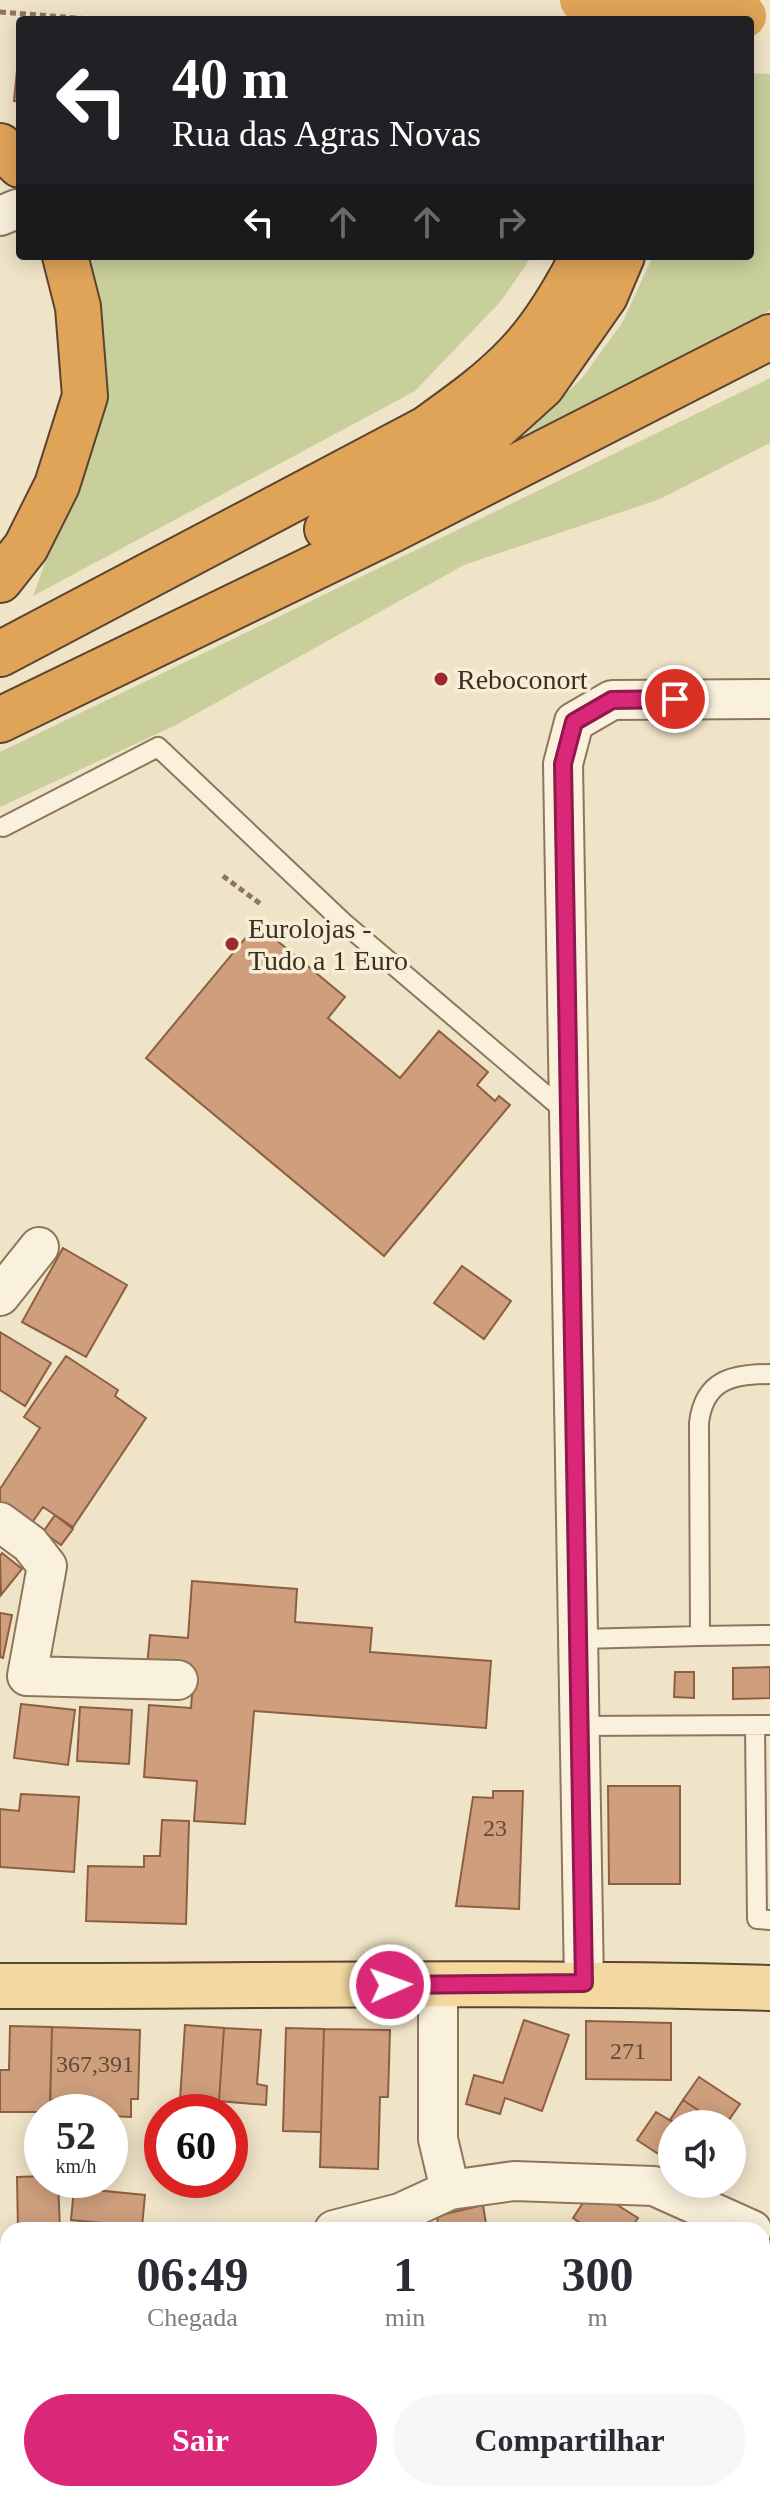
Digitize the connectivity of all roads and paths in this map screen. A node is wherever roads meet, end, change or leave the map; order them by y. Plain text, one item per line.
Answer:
1 (582, 0) edge
2 (0, 12) edge
3 (52, 16) edge
4 (738, 16) edge
5 (0, 146) edge
6 (16, 161) edge
7 (66, 260) edge
8 (581, 260) edge
9 (620, 260) edge
10 (770, 337) edge
11 (0, 580) edge
12 (193, 626) junction
13 (0, 654) edge
14 (770, 699) edge
15 (0, 720) edge
16 (3, 827) dead end
17 (223, 876) dead end
18 (262, 905) dead end
19 (569, 1114) junction
20 (39, 1247) dead end
21 (0, 1296) edge
22 (770, 1374) edge
23 (0, 1522) edge
24 (770, 1635) edge
25 (700, 1636) junction
26 (579, 1639) junction
27 (178, 1680) dead end
28 (762, 1725) edge
29 (579, 1726) junction
30 (770, 1920) edge
31 (438, 1983) junction
32 (584, 1983) junction
33 (0, 1986) edge
34 (770, 1988) edge
35 (450, 2190) junction
36 (687, 2218) edge
37 (365, 2222) edge
38 (709, 2222) edge

1 - 4 highway, bridge
2 - 3 path
5 - 6 highway
7 - 11 highway
8 - 13 highway
9 - 12 highway
10 - 12 highway
12 - 15 highway
14 - 19 street
16 - 19 lane
17 - 18 path
19 - 26 street
20 - 21 street
22 - 25 lane
23 - 27 street
24 - 25 lane
25 - 26 lane
26 - 29 street
28 - 29 lane
28 - 30 lane
29 - 32 street
31 - 32 main road
31 - 33 main road
31 - 35 street
32 - 34 main road
35 - 36 street
35 - 37 street
36 - 38 street

